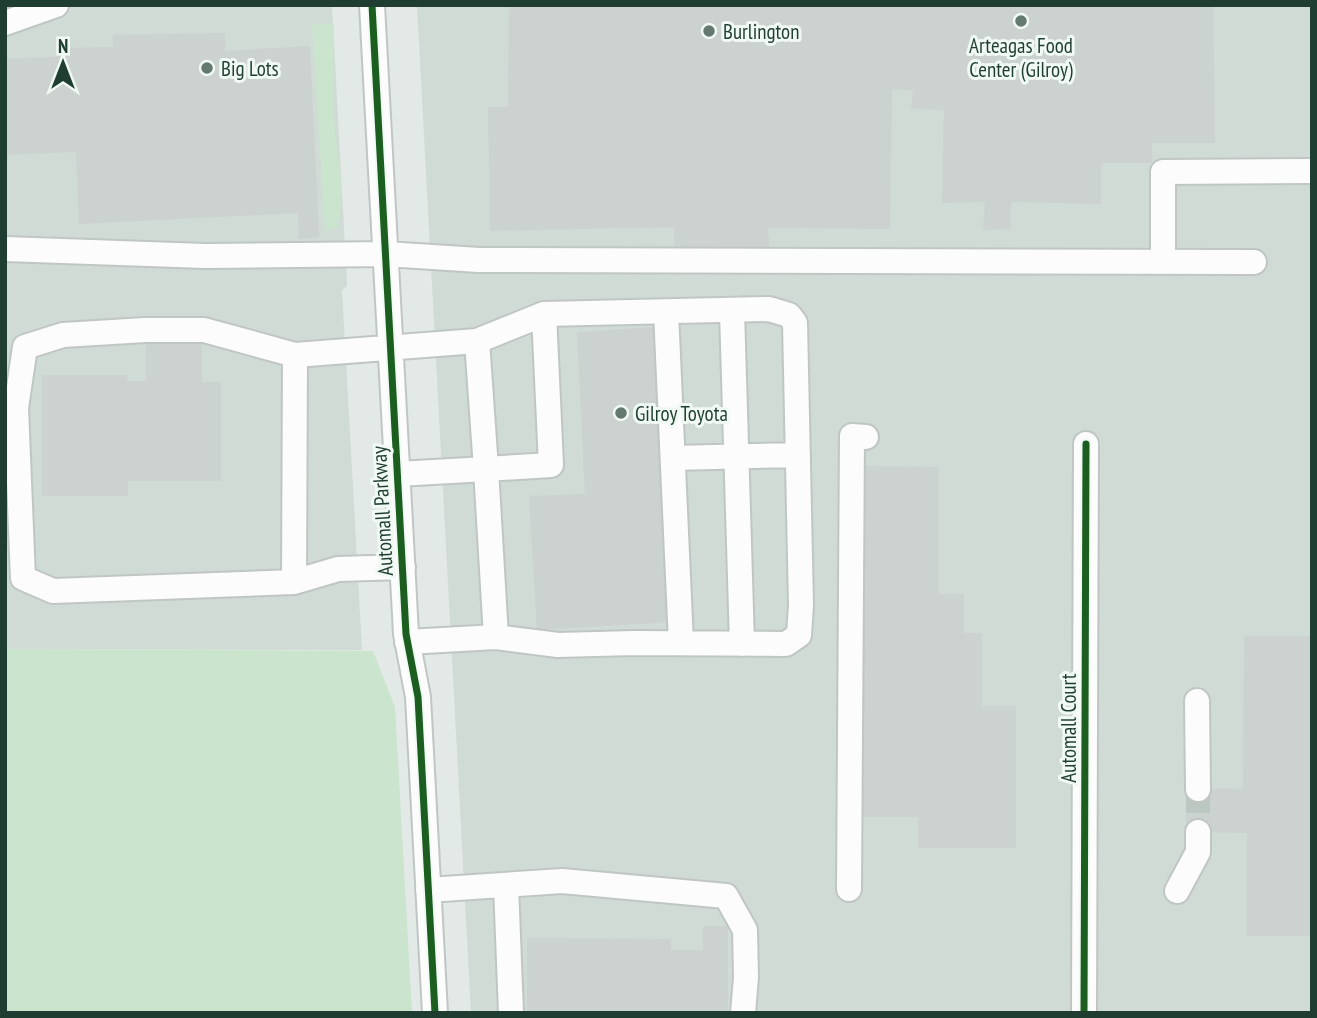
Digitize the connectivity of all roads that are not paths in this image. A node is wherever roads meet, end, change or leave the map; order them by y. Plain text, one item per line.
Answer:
1 (56, 5) edge
2 (372, 5) edge
3 (5, 23) edge
4 (1312, 171) edge
5 (5, 249) edge
6 (386, 254) junction
7 (1163, 262) junction
8 (1254, 262) dead end
9 (732, 310) junction
10 (666, 312) junction
11 (544, 314) junction
12 (477, 341) junction
13 (391, 347) junction
14 (295, 355) junction
15 (866, 437) dead end
16 (1086, 444) dead end
17 (798, 455) junction
18 (736, 456) junction
19 (673, 458) junction
20 (486, 469) junction
21 (398, 474) junction
22 (403, 567) junction
23 (294, 582) junction
24 (496, 637) junction
25 (407, 642) junction
26 (681, 643) junction
27 (742, 644) junction
28 (1197, 701) dead end
29 (1198, 789) tunnel mouth
30 (1199, 832) tunnel mouth
31 (506, 885) junction
32 (849, 889) dead end
33 (428, 890) junction
34 (1177, 891) dead end
35 (435, 1013) edge
36 (510, 1013) edge
37 (743, 1013) edge
38 (1084, 1013) edge

1 - 3 street
2 - 6 street, Automall Parkway
4 - 7 street
5 - 6 street
6 - 7 street
6 - 13 street, Automall Parkway
7 - 8 street
9 - 10 street
9 - 17 street
9 - 18 street
10 - 11 street
10 - 19 street
11 - 12 street
11 - 20 street
12 - 13 street
12 - 20 street
13 - 14 street
13 - 21 street, Automall Parkway
14 - 23 street
14 - 23 street
15 - 32 street
16 - 38 street, Automall Court
17 - 18 street
17 - 27 street
18 - 19 street
18 - 27 street
19 - 26 street
20 - 21 street
20 - 24 street
21 - 22 street, Automall Parkway
22 - 23 street
22 - 25 street, Automall Parkway
24 - 25 street
24 - 26 street
25 - 33 street, Automall Parkway
26 - 27 street
28 - 29 street
30 - 34 street
31 - 33 street
31 - 36 street
31 - 37 street
33 - 35 street, Automall Parkway

